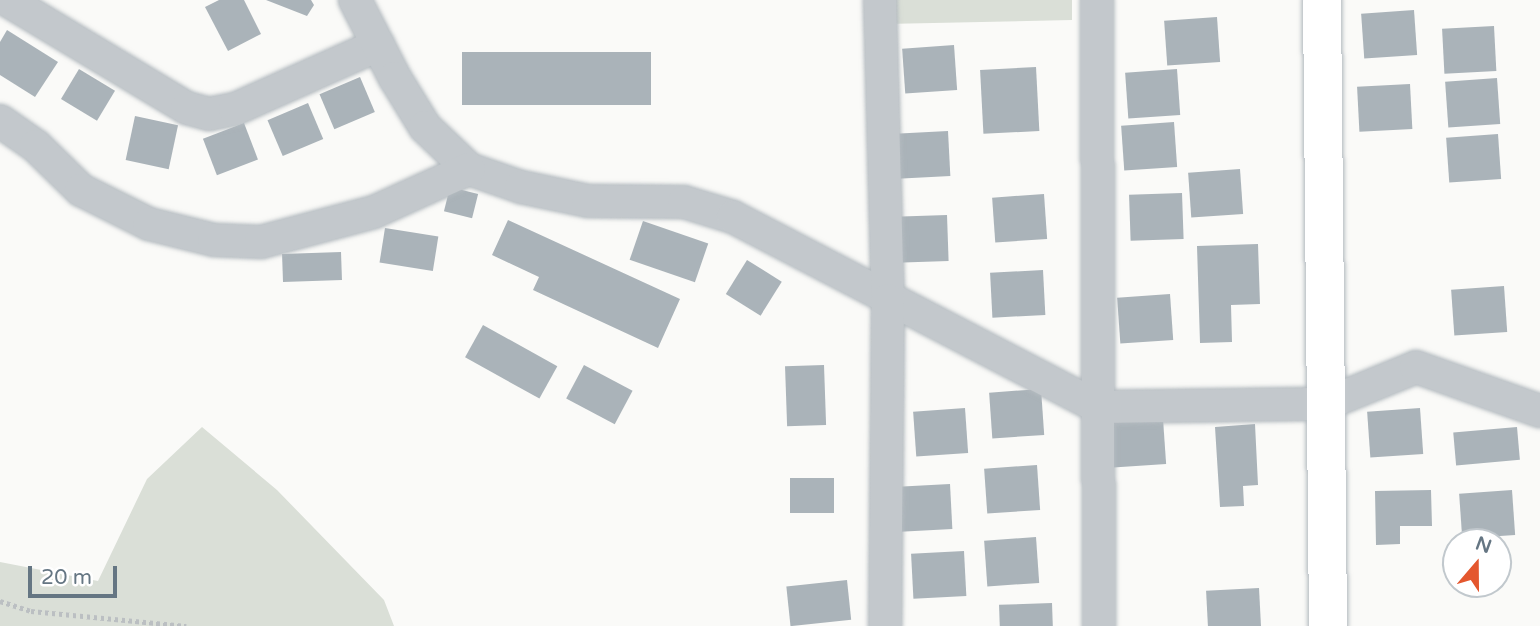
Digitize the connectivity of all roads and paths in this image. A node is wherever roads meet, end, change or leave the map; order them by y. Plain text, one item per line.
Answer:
1 (7, 0) edge
2 (355, 0) edge
3 (880, 0) edge
4 (1097, 0) edge
5 (1322, 0) edge
6 (378, 46) junction
7 (0, 121) edge
8 (469, 169) junction
9 (888, 300) junction
10 (1326, 404) junction
11 (1098, 407) junction
12 (1540, 411) edge
13 (0, 601) edge
14 (186, 626) edge
15 (885, 626) edge
16 (1099, 626) edge
17 (1328, 626) edge

1 - 6 street
2 - 6 street
3 - 9 street
4 - 11 street
5 - 10 street
6 - 8 street
7 - 8 street
8 - 9 street
9 - 11 street
9 - 15 street
10 - 11 street
10 - 12 street
10 - 17 street
11 - 16 street
13 - 14 path

